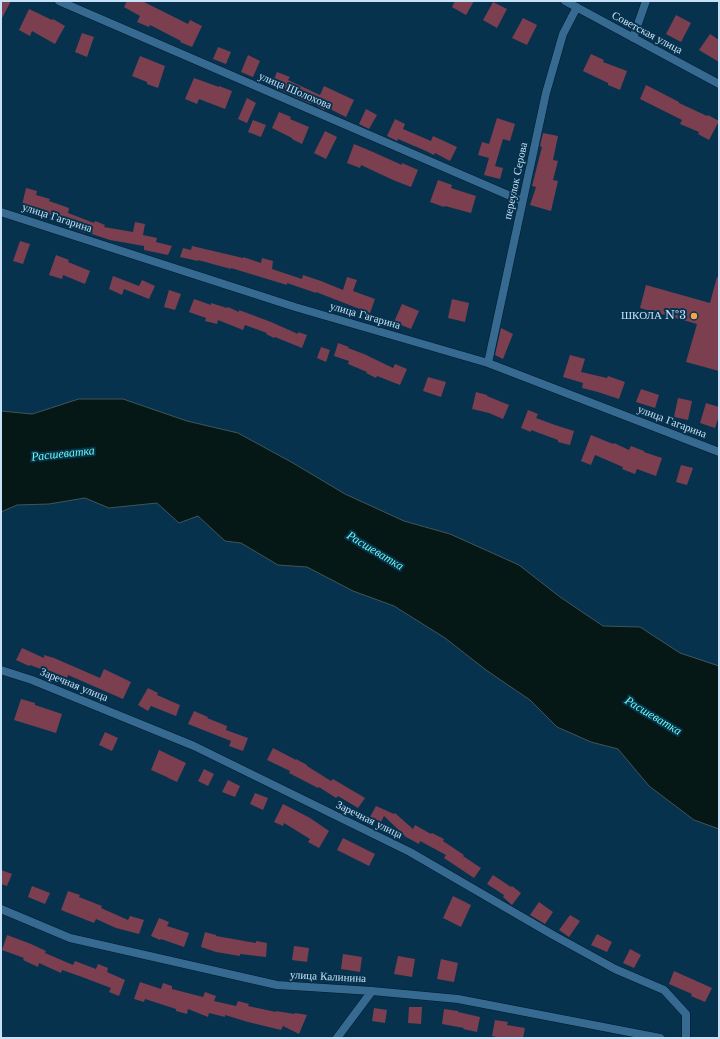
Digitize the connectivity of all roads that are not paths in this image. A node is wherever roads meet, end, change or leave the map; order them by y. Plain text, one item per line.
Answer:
1 (59, 1) edge
2 (566, 1) edge
3 (646, 1) edge
4 (577, 7) junction
5 (633, 38) junction
6 (719, 84) edge
7 (522, 201) junction
8 (1, 212) edge
9 (488, 363) junction
10 (719, 452) edge
11 (1, 670) edge
12 (1, 909) edge
13 (372, 991) junction
14 (337, 1038) edge
15 (660, 1038) edge
16 (686, 1038) edge

1 - 7 street, улица Шолохова
2 - 4 street, Советская улица
3 - 5 street
4 - 5 street, Советская улица
4 - 7 street, переулок Серова
5 - 6 street, Советская улица
7 - 9 street, переулок Серова
8 - 9 street, улица Гагарина
9 - 10 street, улица Гагарина
11 - 16 street, Заречная улица
12 - 13 street, улица Калинина
13 - 14 street
13 - 15 street, улица Калинина

